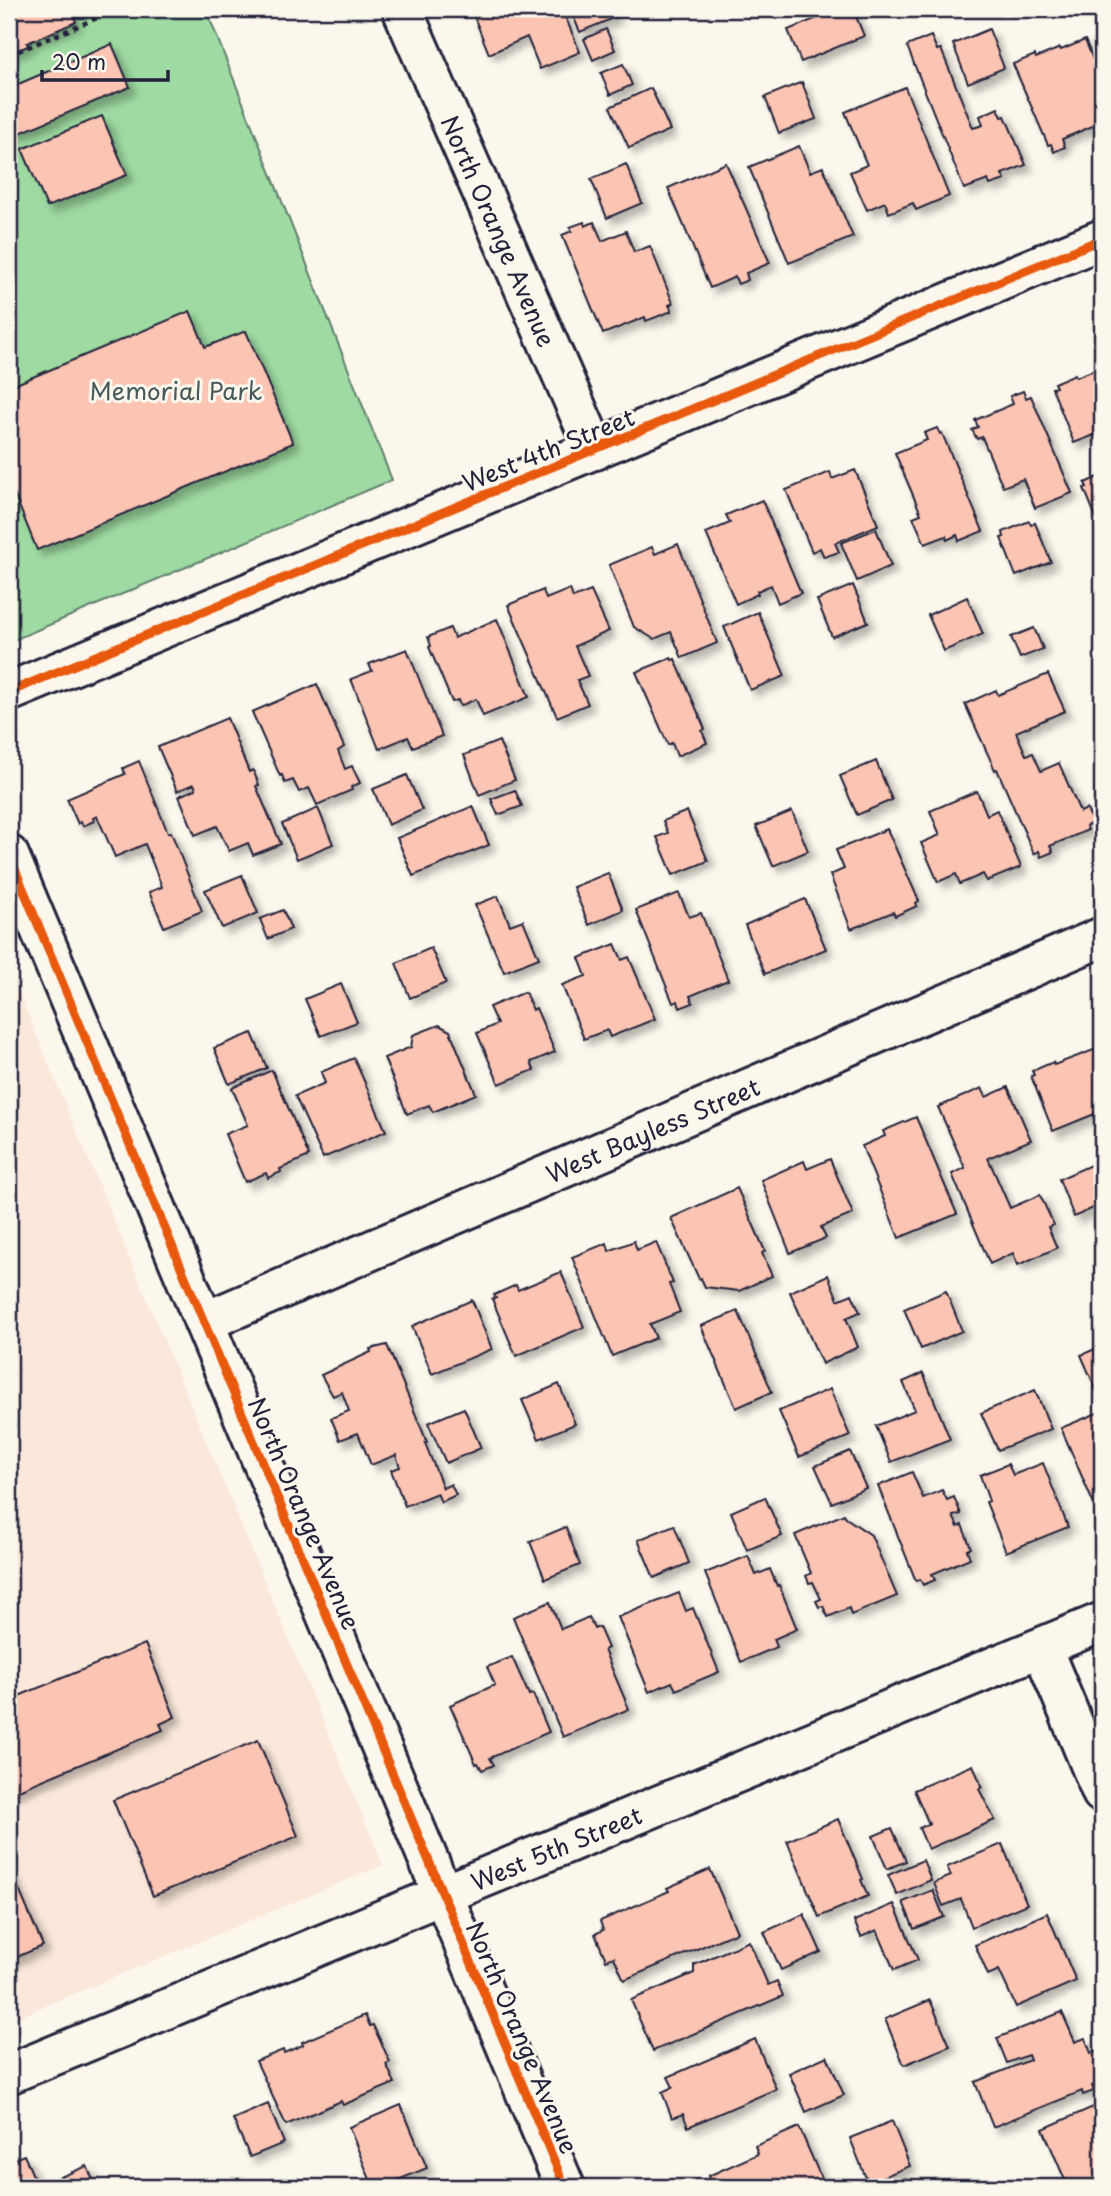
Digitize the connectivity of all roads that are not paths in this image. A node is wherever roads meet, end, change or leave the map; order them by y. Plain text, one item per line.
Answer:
1 (402, 9) edge
2 (1102, 239) edge
3 (596, 450) junction
4 (9, 692) edge
5 (9, 855) edge
6 (1102, 937) edge
7 (204, 1322) junction
8 (1102, 1622) edge
9 (1042, 1648) junction
10 (1102, 1793) edge
11 (442, 1894) junction
12 (9, 2074) edge
13 (565, 2187) edge

1 - 3 street, North Orange Avenue
2 - 3 street, West 4th Street
3 - 4 street, West 4th Street
5 - 7 street, North Orange Avenue
6 - 7 street, West Bayless Street
7 - 11 street, North Orange Avenue
8 - 9 street, West 5th Street
9 - 10 street
9 - 11 street, West 5th Street
11 - 12 street, West 5th Street
11 - 13 street, North Orange Avenue

